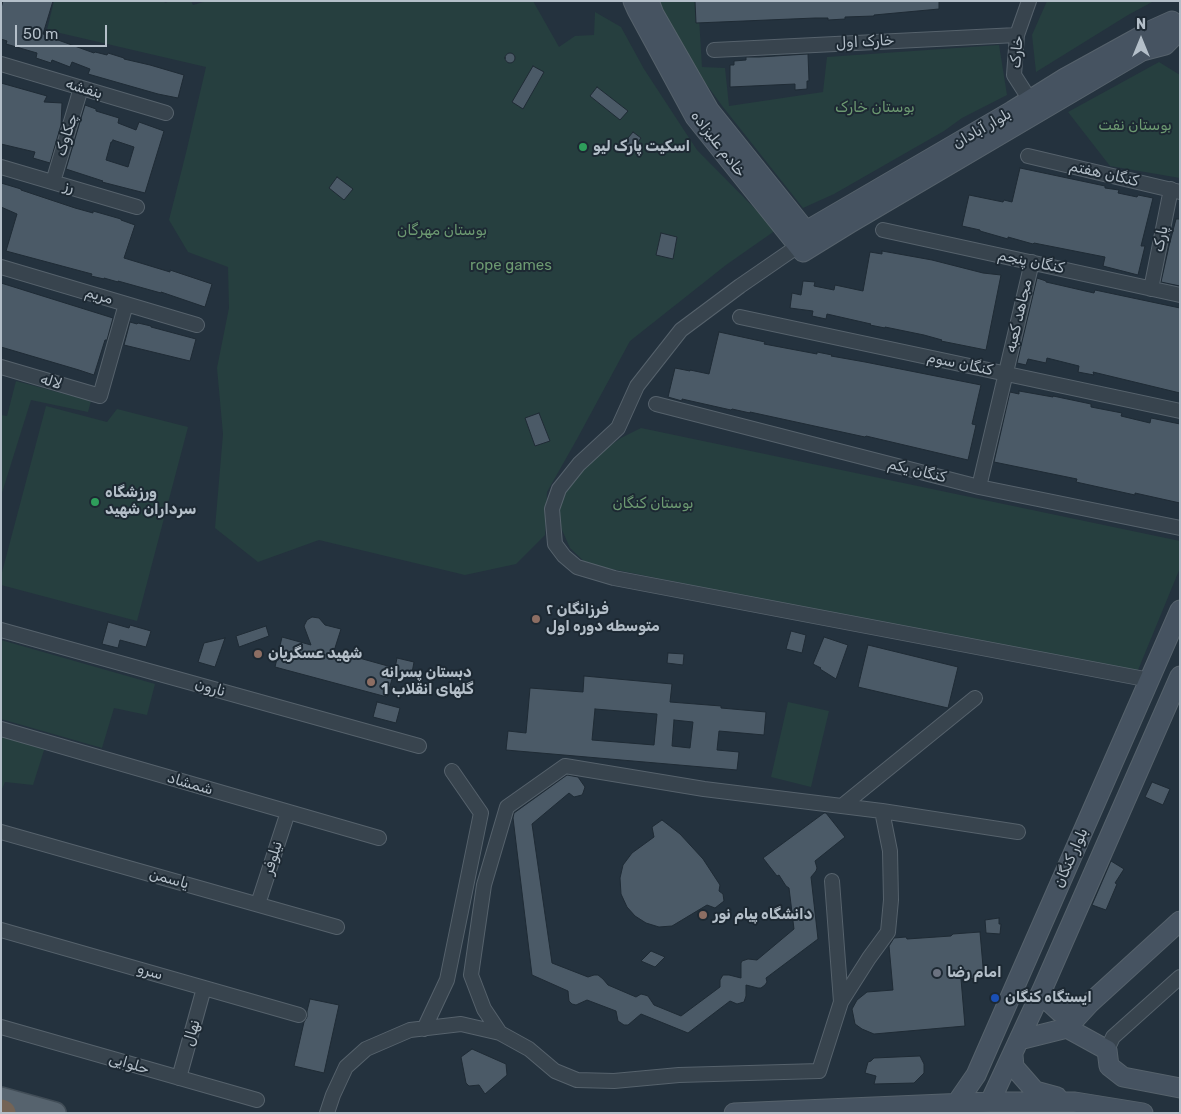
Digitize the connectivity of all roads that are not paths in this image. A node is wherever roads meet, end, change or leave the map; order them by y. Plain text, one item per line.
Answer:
1 (633, 1) edge
2 (649, 1) edge
3 (1029, 1) edge
4 (1178, 24) edge
5 (1017, 35) junction
6 (714, 50) dead end
7 (1, 64) edge
8 (81, 88) junction
9 (1034, 106) junction
10 (166, 113) dead end
11 (1028, 156) dead end
12 (1, 167) edge
13 (53, 182) junction
14 (1175, 191) edge
15 (137, 207) dead end
16 (883, 230) dead end
17 (803, 242) junction
18 (1032, 262) junction
19 (1, 267) edge
20 (1151, 289) junction
21 (1180, 295) edge
22 (126, 304) junction
23 (740, 317) dead end
24 (197, 325) dead end
25 (1, 367) edge
26 (1006, 374) junction
27 (656, 404) dead end
28 (1180, 410) edge
29 (979, 487) junction
30 (1180, 528) edge
31 (1180, 610) edge
32 (1, 630) edge
33 (1180, 676) edge
34 (1150, 680) junction
35 (975, 698) dead end
36 (1, 729) edge
37 (419, 746) dead end
38 (452, 771) dead end
39 (842, 806) junction
40 (882, 811) junction
41 (288, 812) junction
42 (1, 832) edge
43 (1018, 832) dead end
44 (379, 838) dead end
45 (832, 881) dead end
46 (258, 904) junction
47 (1180, 921) edge
48 (1042, 924) junction
49 (338, 926) dead end
50 (1, 930) edge
51 (1066, 937) junction
52 (1180, 977) edge
53 (204, 988) junction
54 (1043, 988) junction
55 (841, 1002) junction
56 (1090, 1003) junction
57 (299, 1015) dead end
58 (1, 1027) edge
59 (1067, 1028) junction
60 (424, 1029) junction
61 (500, 1033) junction
62 (1016, 1047) junction
63 (1108, 1050) junction
64 (1004, 1074) junction
65 (976, 1075) junction
66 (179, 1078) junction
67 (1180, 1088) edge
68 (1, 1098) edge
69 (258, 1100) dead end
70 (990, 1102) junction
71 (1074, 1102) junction
72 (956, 1104) junction
73 (1, 1108) edge
74 (49, 1111) edge
75 (327, 1113) edge
76 (734, 1113) edge
77 (1143, 1113) edge

1 - 17 main road, خادم علیزاده
2 - 17 main road, خادم علیزاده
3 - 5 street, خارک
4 - 9 main road, بلوار آبادان
5 - 6 street, خارک اول
5 - 9 street, خارک
7 - 8 street, بنفشه
8 - 10 street, بنفشه
8 - 13 street, چکاوک
9 - 17 main road, بلوار آبادان
11 - 14 street, کنگان هفتم
12 - 13 street, رز
13 - 15 street, رز
14 - 20 street, پارک
16 - 18 street, کنگان پنجم
17 - 34 street
18 - 20 street, کنگان پنجم
18 - 26 street, مجاهد کعبه
19 - 22 street, مریم
20 - 21 street, کنگان پنجم
22 - 24 street, مریم
22 - 25 street, لاله
23 - 26 street, کنگان سوم
26 - 28 street, کنگان سوم
26 - 29 street, مجاهد کعبه
27 - 29 street, کنگان یکم
29 - 30 street, کنگان یکم
31 - 34 main road, بلوار کنگان
32 - 37 street, نارون
33 - 51 main road, بلوار کنگان
34 - 48 main road, بلوار کنگان
35 - 39 street
36 - 41 street, شمشاد
38 - 60 street
39 - 40 street
39 - 61 street
40 - 43 street
40 - 55 street
41 - 44 street, شمشاد
41 - 46 street, نیلوفر
42 - 46 street, یاسمن
45 - 55 street
46 - 49 street, یاسمن
47 - 56 main road
48 - 51 main road
48 - 65 main road, بلوار کنگان
50 - 53 street, سرو
51 - 54 main road, بلوار کنگان
52 - 63 street
53 - 57 street, سرو
53 - 66 street, نهال
54 - 56 main road
54 - 62 main road, بلوار کنگان
55 - 61 street
56 - 59 main road
58 - 66 street, حلوایی
59 - 62 main road
59 - 63 main road
60 - 61 street
60 - 75 street
62 - 64 main road, بلوار کنگان
62 - 71 main road
63 - 67 main road
64 - 65 main road
64 - 70 main road, بلوار کنگان
65 - 72 main road, بلوار کنگان
66 - 69 street, حلوایی
68 - 74 main road
70 - 71 main road
70 - 72 main road
71 - 77 main road
72 - 76 main road
73 - 74 main road

